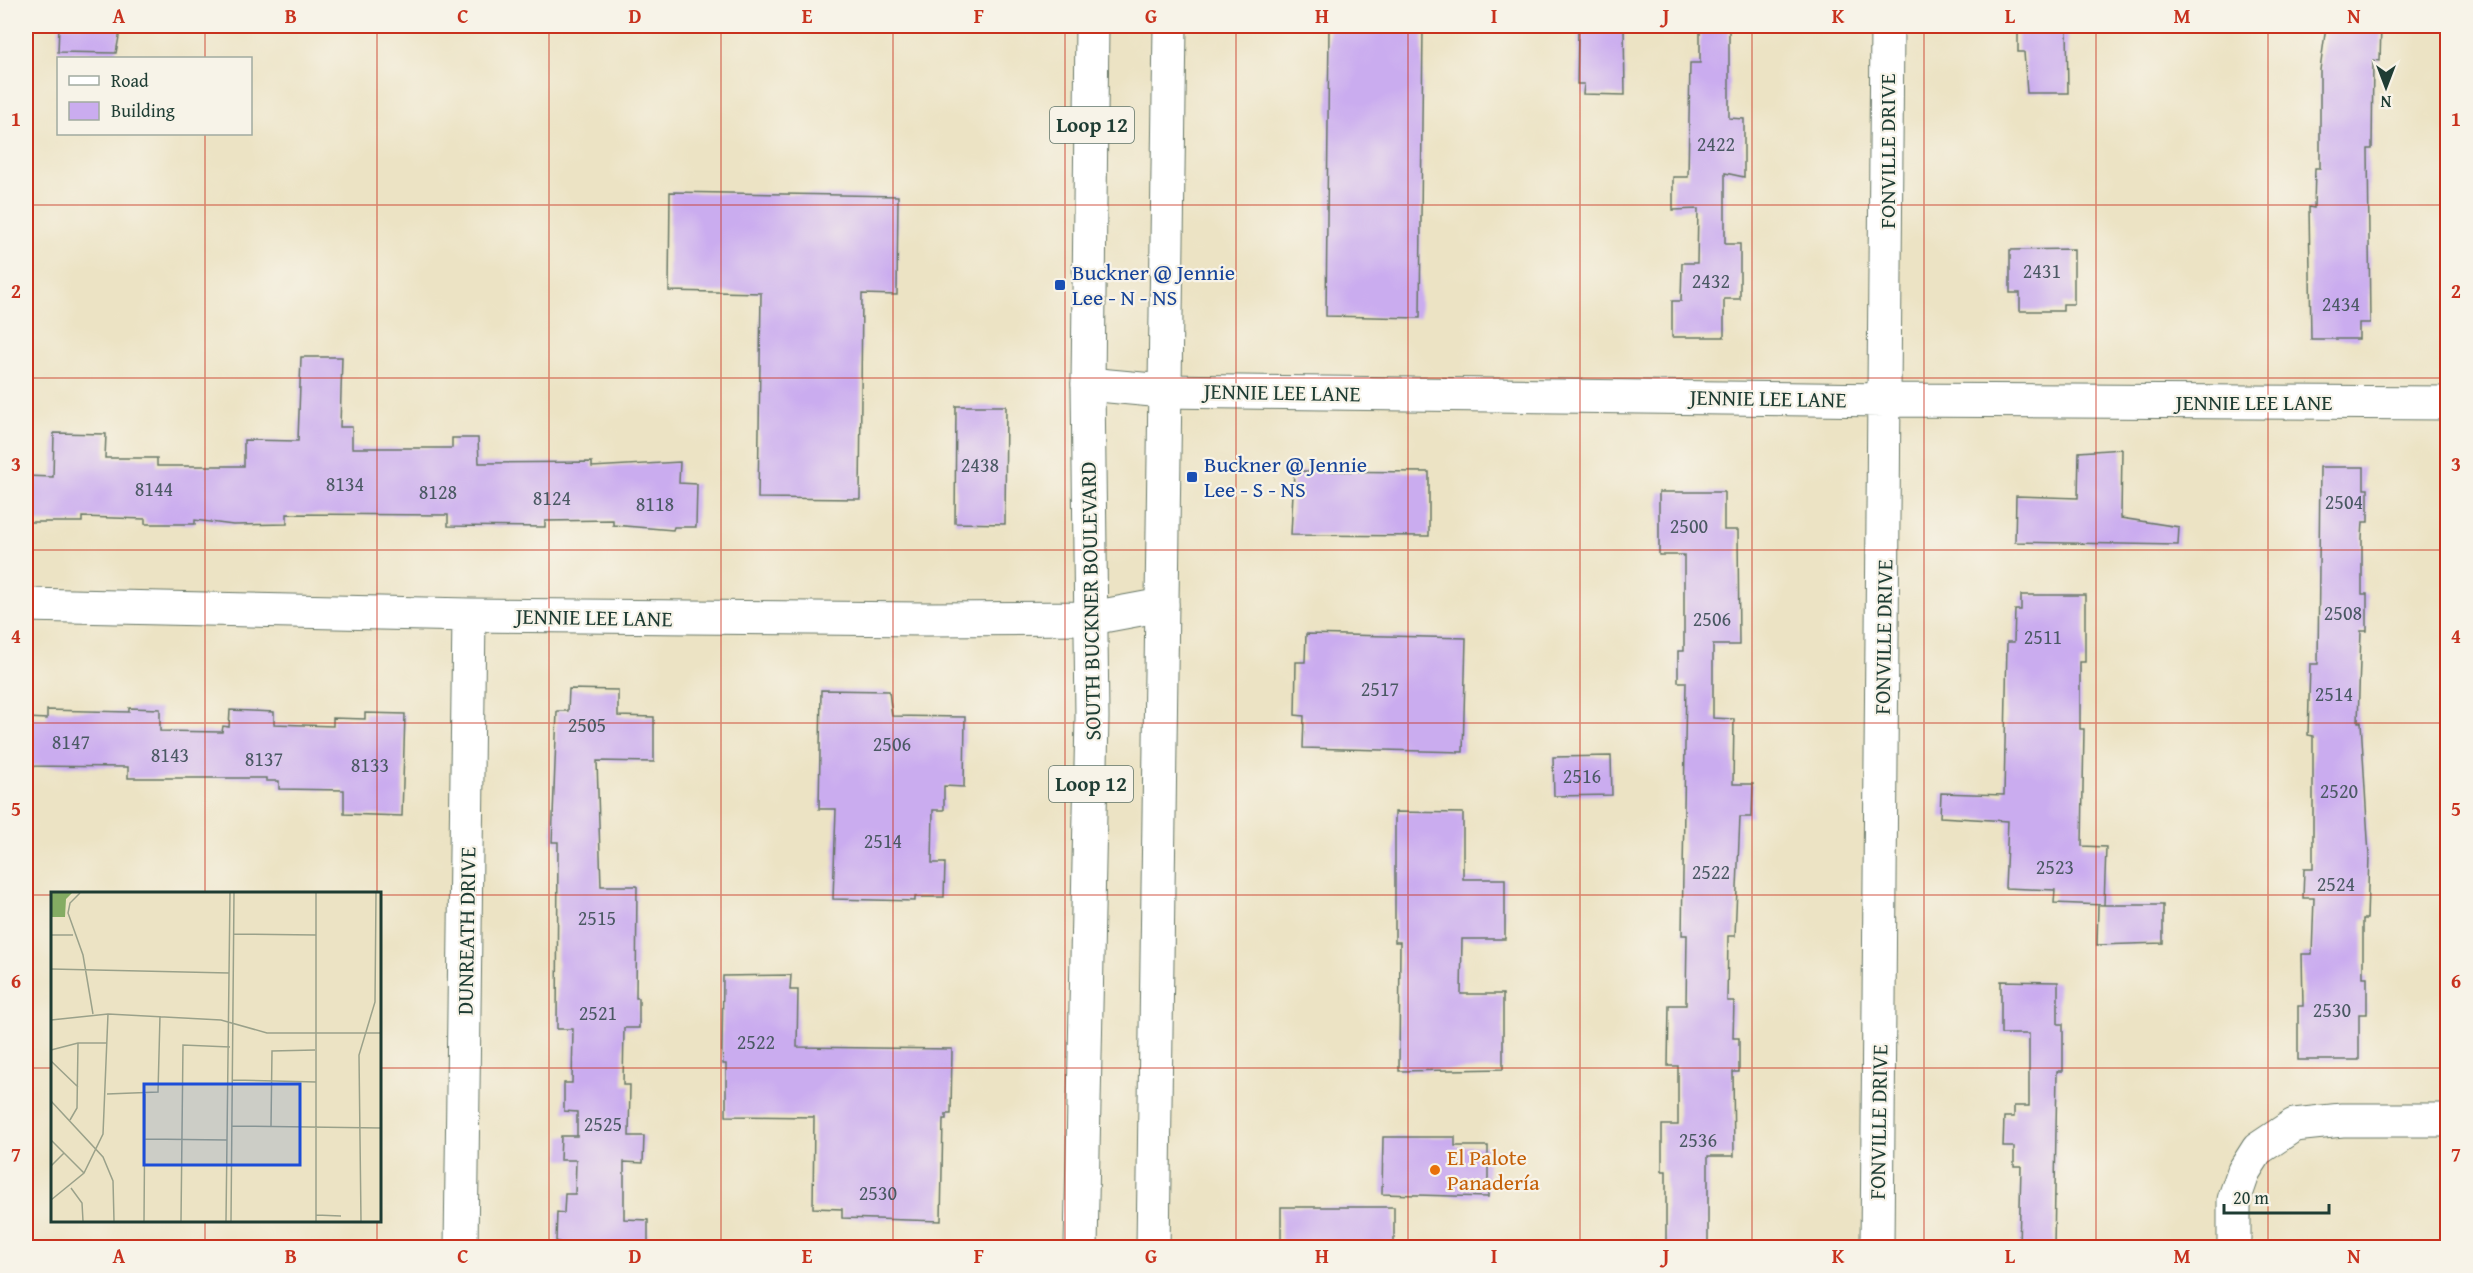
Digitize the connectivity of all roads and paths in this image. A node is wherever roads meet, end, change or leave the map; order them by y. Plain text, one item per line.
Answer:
1 (1092, 26) edge
2 (1170, 26) edge
3 (1887, 26) edge
4 (1088, 384) junction
5 (1163, 391) junction
6 (1885, 400) junction
7 (2448, 403) edge
8 (26, 605) edge
9 (1162, 605) junction
10 (469, 615) junction
11 (1092, 618) junction
12 (2448, 1120) edge
13 (461, 1248) edge
14 (1081, 1248) edge
15 (1153, 1248) edge
16 (1877, 1248) edge
17 (2234, 1248) edge

1 - 4 street, SOUTH BUCKNER BOULEVARD / Loop 12
2 - 5 street, Loop 12
3 - 6 street, FONVILLE DRIVE
4 - 5 street, JENNIE LEE LANE
4 - 11 street, SOUTH BUCKNER BOULEVARD / Loop 12
5 - 6 street, JENNIE LEE LANE
5 - 9 street, Loop 12
6 - 7 street, JENNIE LEE LANE
6 - 16 street, FONVILLE DRIVE
8 - 10 street, JENNIE LEE LANE
9 - 11 street, JENNIE LEE LANE
9 - 15 street, Loop 12
10 - 11 street, JENNIE LEE LANE
10 - 13 street, DUNREATH DRIVE
11 - 14 street, SOUTH BUCKNER BOULEVARD / Loop 12
12 - 17 street

